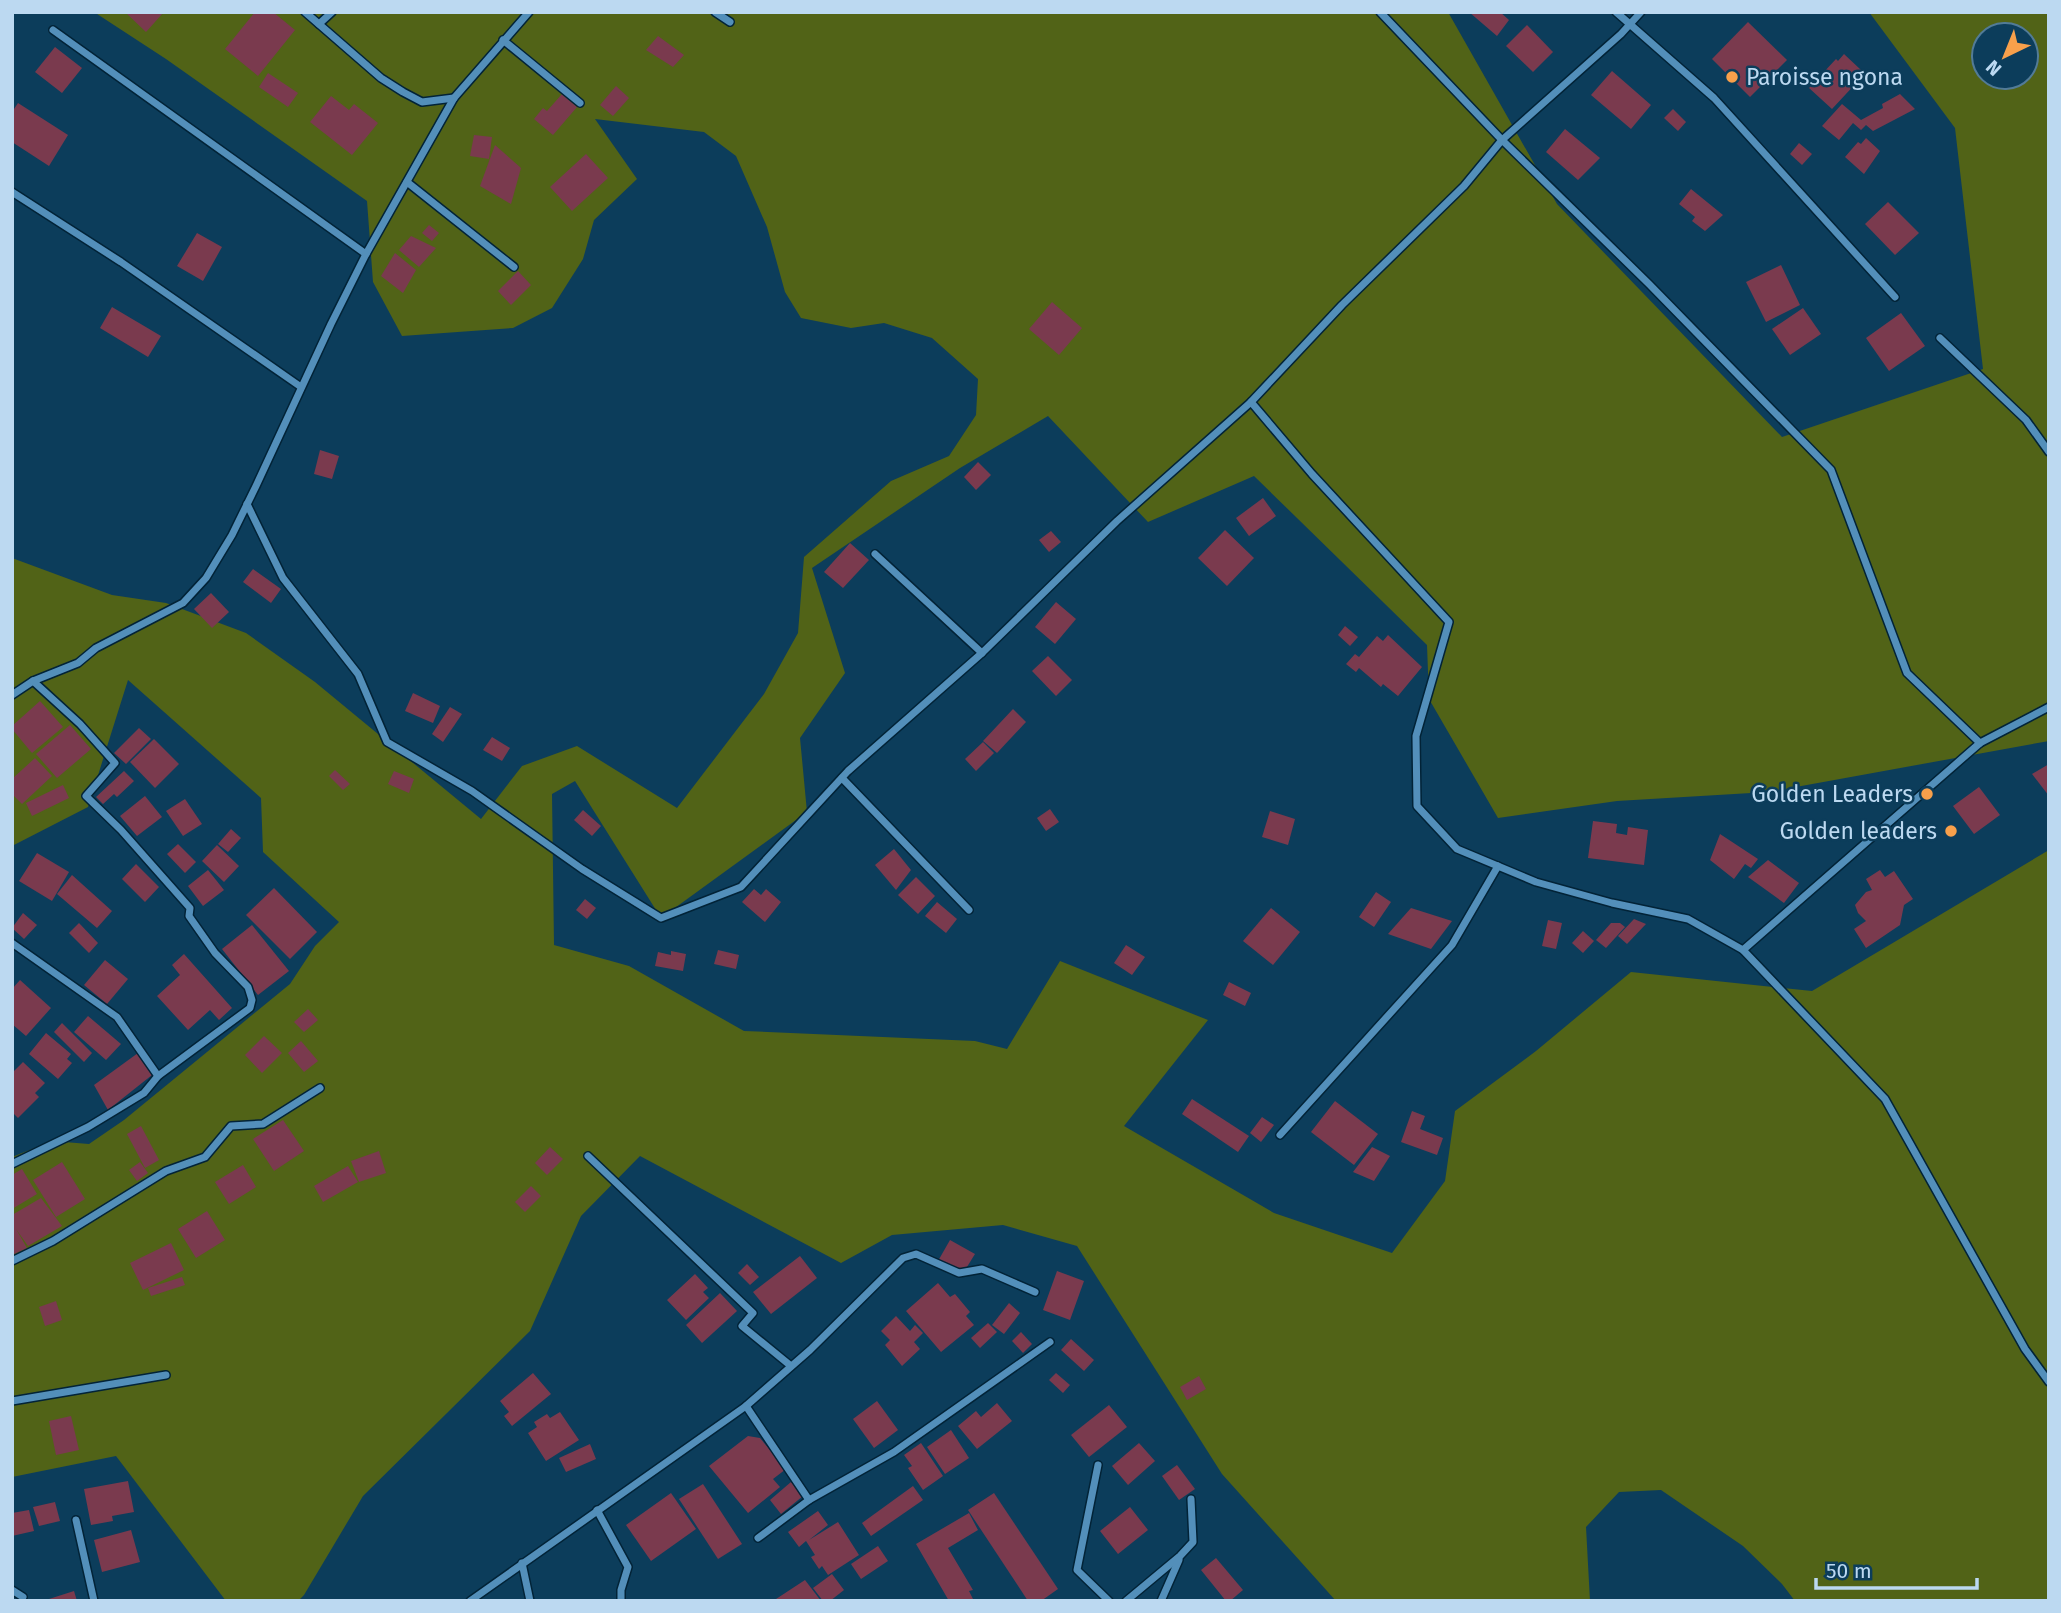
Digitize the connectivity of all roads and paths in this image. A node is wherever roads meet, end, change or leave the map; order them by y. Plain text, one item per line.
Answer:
1 (305, 12) edge
2 (332, 12) edge
3 (528, 12) edge
4 (715, 12) edge
5 (1380, 12) edge
6 (1616, 12) edge
7 (1641, 12) edge
8 (730, 22) dead end
9 (319, 24) junction
10 (1629, 25) junction
11 (52, 30) dead end
12 (503, 40) junction
13 (454, 98) junction
14 (580, 103) dead end
15 (1502, 140) junction
16 (407, 182) junction
17 (12, 192) edge
18 (366, 254) junction
19 (514, 267) dead end
20 (1895, 297) dead end
21 (1940, 338) dead end
22 (301, 387) junction
23 (1251, 402) junction
24 (2049, 452) edge
25 (247, 505) junction
26 (875, 554) dead end
27 (982, 653) junction
28 (33, 681) junction
29 (12, 695) edge
30 (2049, 707) edge
31 (1980, 743) junction
32 (842, 778) junction
33 (1498, 866) junction
34 (970, 910) dead end
35 (12, 943) edge
36 (1743, 950) junction
37 (158, 1076) junction
38 (320, 1088) dead end
39 (1280, 1135) dead end
40 (588, 1156) dead end
41 (12, 1164) edge
42 (12, 1261) edge
43 (1035, 1292) dead end
44 (1050, 1342) dead end
45 (791, 1366) junction
46 (166, 1375) dead end
47 (2049, 1382) edge
48 (12, 1401) edge
49 (746, 1406) junction
50 (1098, 1465) dead end
51 (1191, 1499) dead end
52 (809, 1500) junction
53 (597, 1510) junction
54 (76, 1520) dead end
55 (758, 1538) dead end
56 (1180, 1556) junction
57 (522, 1563) junction
58 (12, 1590) edge
59 (23, 1597) dead end
60 (94, 1601) edge
61 (470, 1601) edge
62 (530, 1601) edge
63 (621, 1601) edge
64 (1109, 1601) edge
65 (1126, 1601) edge
66 (1161, 1601) edge

1 - 9 street
2 - 9 street
3 - 12 street
4 - 8 street
5 - 15 street
6 - 10 street
7 - 10 street
9 - 13 street
10 - 15 street
10 - 20 street
11 - 18 street
12 - 13 street
12 - 14 street
13 - 16 street
15 - 23 street
15 - 31 street
16 - 18 street
16 - 19 street
17 - 22 street
18 - 22 street
21 - 24 street
22 - 25 street
23 - 27 street
23 - 33 street
25 - 28 street
25 - 32 street
26 - 27 street
27 - 32 street
28 - 29 street
28 - 37 street
30 - 31 street
31 - 36 street
32 - 34 street
33 - 36 street
33 - 39 street
35 - 37 street
36 - 47 street
37 - 41 street
38 - 42 street
40 - 45 street
43 - 45 street
44 - 52 street
45 - 49 street
46 - 48 street
49 - 52 street
49 - 53 street
50 - 64 street
51 - 56 street
52 - 55 street
53 - 57 street
53 - 63 street
54 - 60 street
56 - 65 street
56 - 66 street
57 - 61 street
57 - 62 street
58 - 59 street

